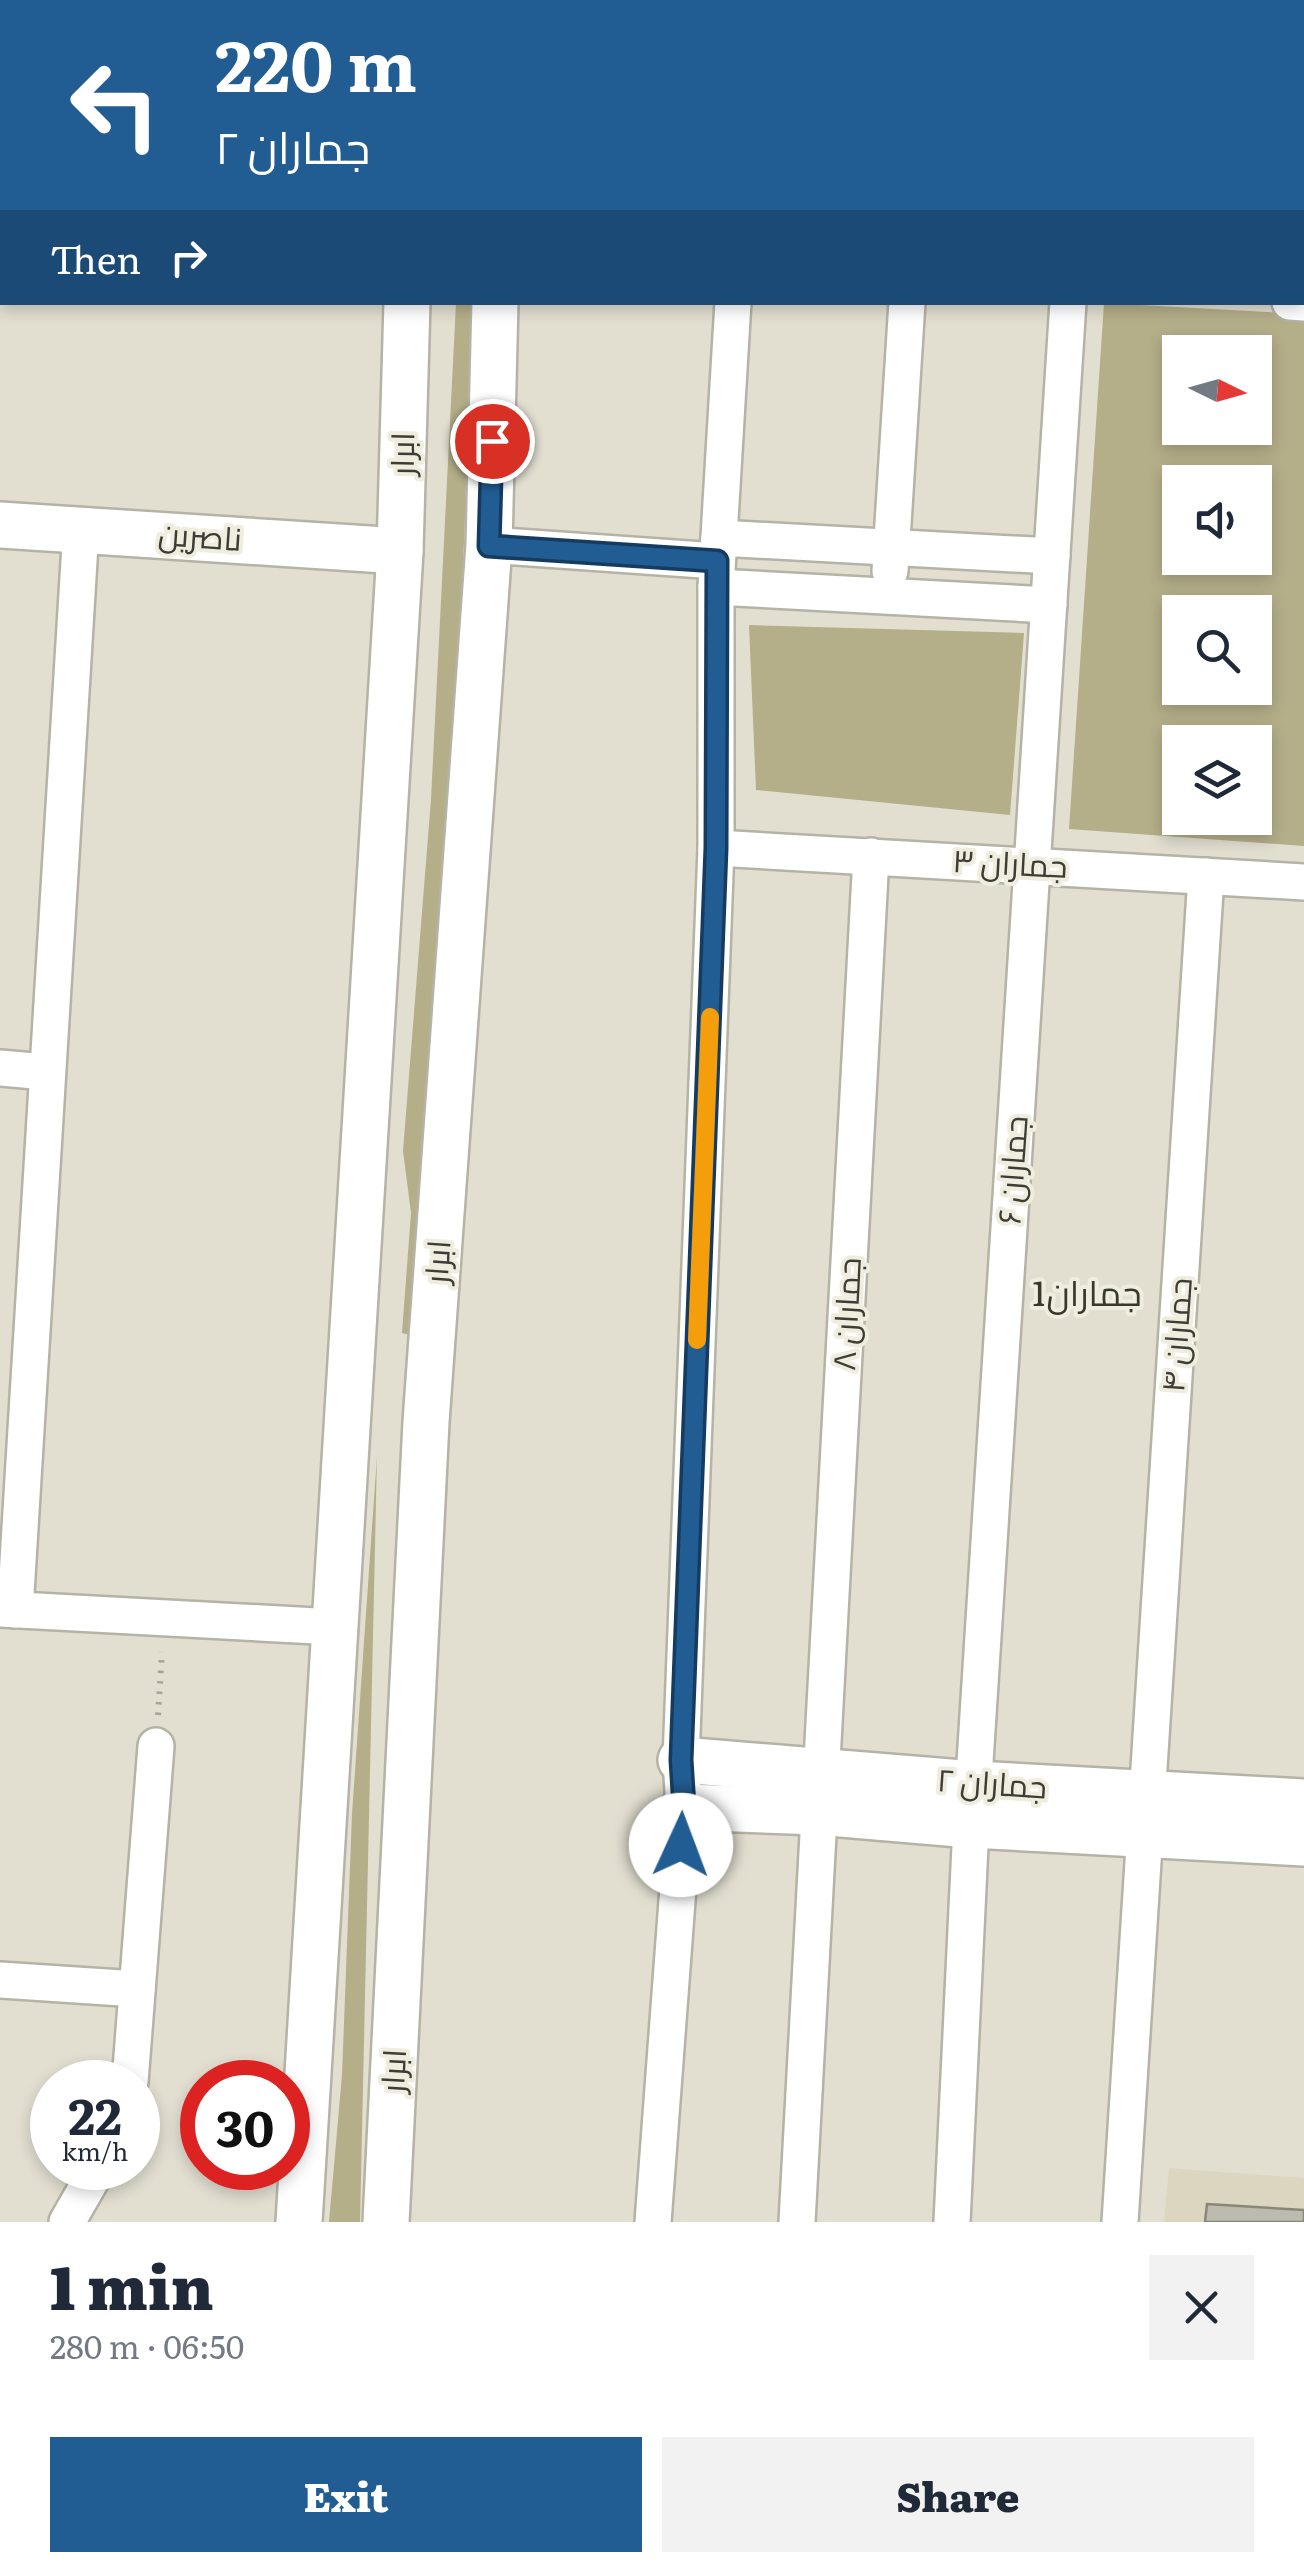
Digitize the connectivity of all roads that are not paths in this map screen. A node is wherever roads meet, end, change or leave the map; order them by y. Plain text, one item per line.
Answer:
1 (407, 305) edge
2 (494, 305) edge
3 (733, 305) edge
4 (906, 305) edge
5 (1068, 305) edge
6 (0, 525) edge
7 (80, 528) junction
8 (489, 546) junction
9 (891, 547) junction
10 (400, 551) junction
11 (1052, 556) junction
12 (717, 562) junction
13 (888, 596) junction
14 (1050, 605) junction
15 (716, 848) junction
16 (871, 856) junction
17 (1032, 866) junction
18 (1206, 876) junction
19 (1304, 882) edge
20 (0, 1068) edge
21 (46, 1072) junction
22 (8, 1610) edge
23 (335, 1627) junction
24 (156, 1746) road end
25 (681, 1760) junction
26 (820, 1792) junction
27 (1304, 1802) edge
28 (972, 1805) junction
29 (684, 1807) junction
30 (1146, 1814) junction
31 (1304, 1843) edge
32 (0, 1980) edge
33 (137, 1989) junction
34 (132, 2060) edge
35 (85, 2190) edge
36 (67, 2222) edge
37 (299, 2222) edge
38 (386, 2222) edge
39 (653, 2222) edge
40 (797, 2222) edge
41 (952, 2222) edge
42 (1120, 2222) edge

1 - 10 street, ابرار
2 - 8 street, ابرار
3 - 12 street
4 - 9 street
5 - 11 street, جماران ۶
6 - 7 street, ناصرین
7 - 10 street, ناصرین
7 - 21 street
8 - 12 street
8 - 38 street, ابرار
9 - 11 street
9 - 12 street
9 - 13 street
10 - 23 street, ابرار
11 - 14 street, جماران ۶
12 - 13 street
12 - 15 street
13 - 14 street
14 - 17 street, جماران ۶
15 - 16 street, جماران ۳
15 - 25 street
16 - 17 street, جماران ۳
16 - 26 street, جماران ۸
17 - 18 street, جماران ۳
17 - 28 street, جماران ۶
18 - 19 street, جماران ۳
18 - 30 street, جماران ۴
20 - 21 street
21 - 22 street
22 - 23 street
23 - 37 street, ابرار
24 - 33 street
25 - 26 street, جماران ۲
25 - 29 street
26 - 28 street, جماران ۲
26 - 29 street, جماران ۲
26 - 40 street, جماران ۸
27 - 30 street, جماران ۲
28 - 30 street, جماران ۲
28 - 41 street, جماران ۶
29 - 39 street
30 - 31 street, جماران ۲
30 - 42 street, جماران ۴
32 - 33 street
33 - 34 street
35 - 36 street

